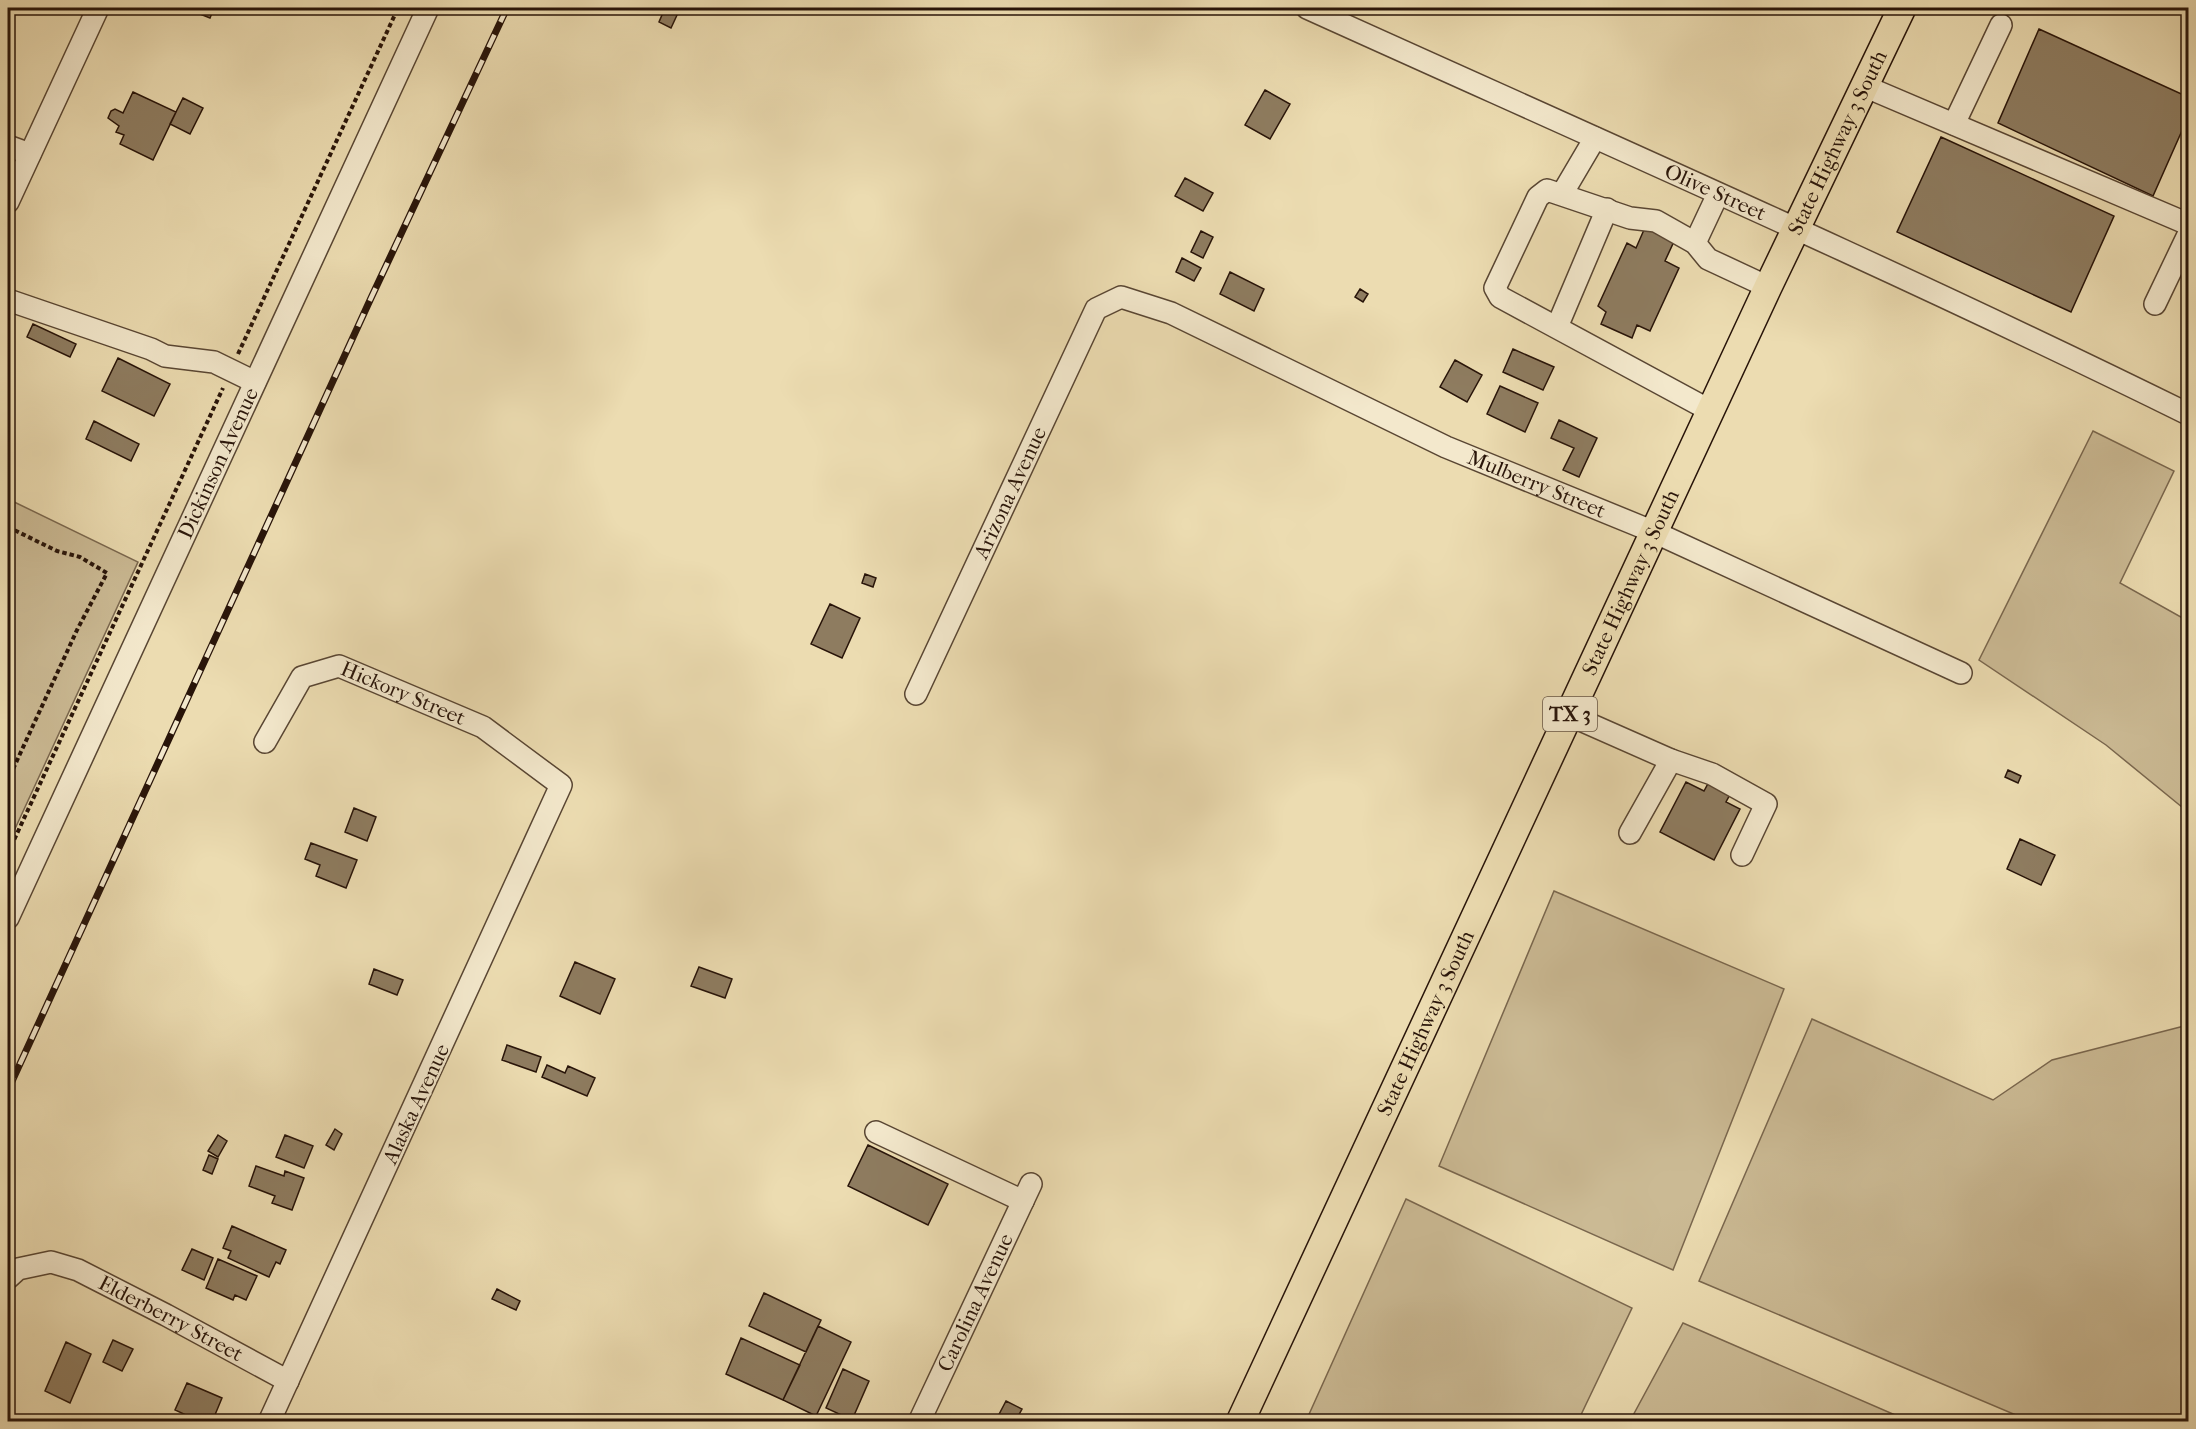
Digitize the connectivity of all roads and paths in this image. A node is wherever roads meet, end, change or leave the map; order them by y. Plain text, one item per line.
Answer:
1 (98, 8) edge
2 (399, 8) edge
3 (428, 8) edge
4 (1307, 8) edge
5 (1902, 8) edge
6 (2001, 25) dead end
7 (1864, 86) junction
8 (1954, 124) junction
9 (1595, 138) junction
10 (8, 146) edge
11 (30, 154) junction
12 (1562, 194) junction
13 (1718, 194) junction
14 (8, 202) edge
15 (1607, 209) junction
16 (2188, 224) edge
17 (1796, 229) junction
18 (2188, 235) edge
19 (1695, 243) junction
20 (1768, 287) junction
21 (8, 300) edge
22 (1114, 300) joint
23 (2155, 304) dead end
24 (1557, 327) junction
25 (231, 370) junction
26 (255, 382) junction
27 (1711, 411) junction
28 (2188, 414) edge
29 (8, 526) edge
30 (1654, 532) junction
31 (1961, 673) dead end
32 (916, 694) dead end
33 (1569, 715) junction
34 (265, 742) dead end
35 (1671, 760) junction
36 (8, 780) edge
37 (561, 785) joint
38 (1630, 833) dead end
39 (8, 853) edge
40 (1742, 855) dead end
41 (8, 918) edge
42 (876, 1132) dead end
43 (8, 1278) edge
44 (288, 1381) junction
45 (269, 1422) edge
46 (919, 1422) edge
47 (1240, 1422) edge

1 - 11 street
2 - 25 path
3 - 26 street, Dickinson Avenue
4 - 9 street, Olive Street
5 - 7 main road, State Highway 3 South / TX 3
6 - 8 street
7 - 8 street
7 - 17 main road, State Highway 3 South / TX 3
8 - 16 street
9 - 12 street
9 - 13 street, Olive Street
10 - 11 street
11 - 14 street
12 - 15 street
12 - 24 street
13 - 17 street, Olive Street
13 - 19 street
15 - 19 street
15 - 24 street
17 - 20 main road, State Highway 3 South / TX 3
17 - 28 street, Olive Street
18 - 23 street
19 - 20 street
20 - 27 main road, State Highway 3 South / TX 3
21 - 25 street
22 - 30 street, Mulberry Street
22 - 32 street, Arizona Avenue
24 - 27 street
25 - 26 street
25 - 39 path
26 - 41 street, Dickinson Avenue
27 - 30 main road, State Highway 3 South / TX 3
29 - 36 path
30 - 31 street, Mulberry Street
30 - 33 main road, State Highway 3 South / TX 3
33 - 35 street
33 - 47 main road, State Highway 3 South / TX 3
34 - 37 street, Hickory Street
35 - 38 street
35 - 40 street
37 - 44 street, Alaska Avenue
42 - 46 street, Carolina Avenue
43 - 44 street, Elderberry Street
44 - 45 street, Alaska Avenue

